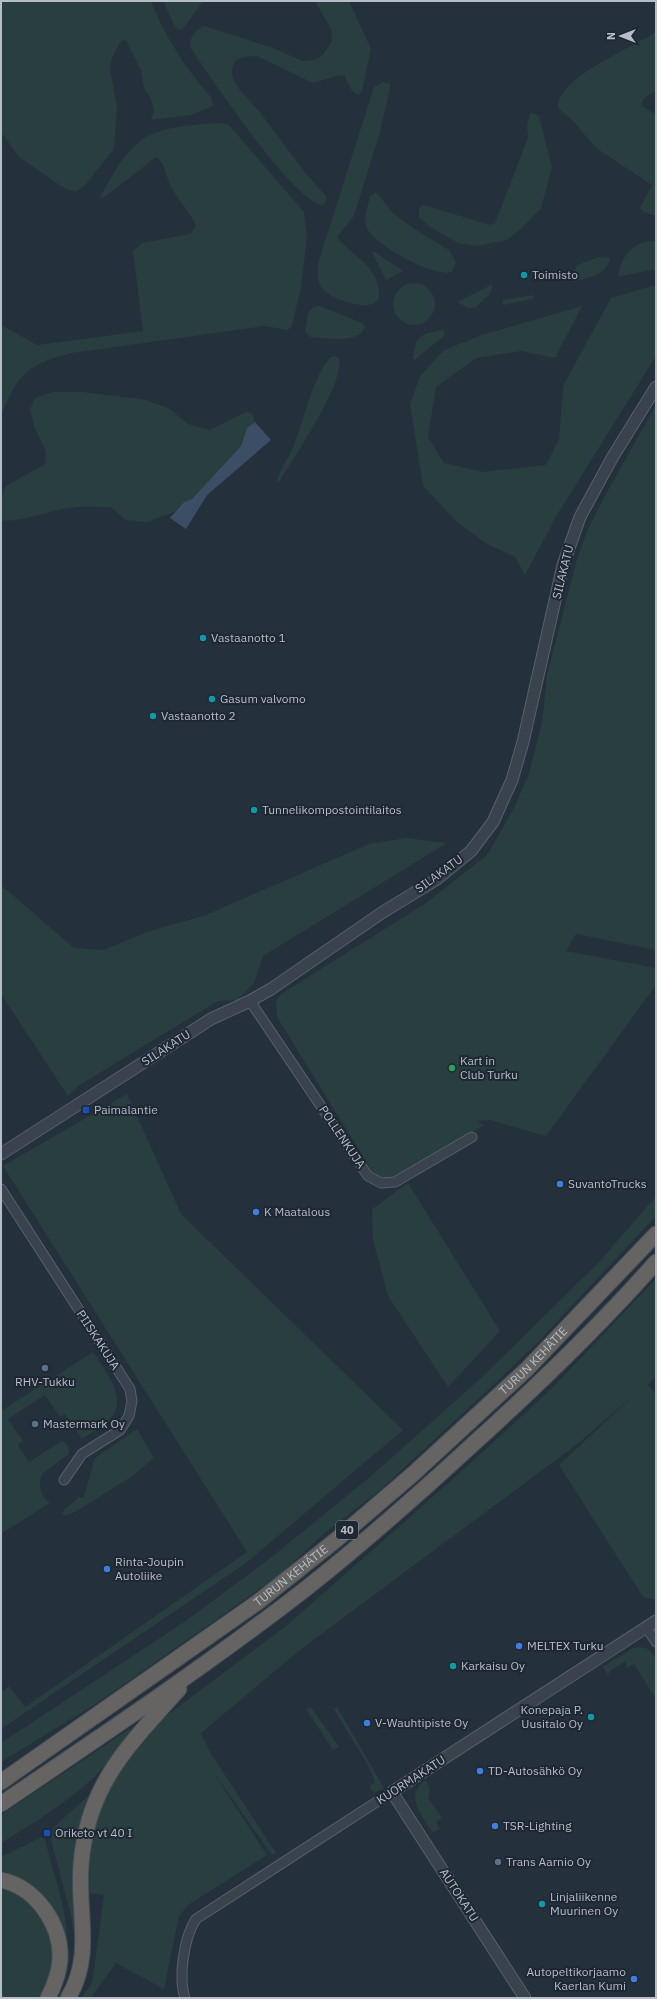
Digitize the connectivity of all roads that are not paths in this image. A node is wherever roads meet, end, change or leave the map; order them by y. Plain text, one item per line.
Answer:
1 (656, 387) edge
2 (250, 1001) junction
3 (472, 1137) dead end
4 (1, 1154) edge
5 (1, 1189) edge
6 (656, 1234) edge
7 (656, 1262) edge
8 (64, 1480) dead end
9 (656, 1620) edge
10 (646, 1627) junction
11 (656, 1642) edge
12 (194, 1671) junction
13 (1, 1782) edge
14 (392, 1792) junction
15 (1, 1804) edge
16 (1, 1880) edge
17 (48, 1998) edge
18 (68, 1998) edge
19 (185, 1998) edge
20 (525, 1998) edge

1 - 2 street, SILAKATU
2 - 3 street, POLLENKUJA
2 - 4 street, SILAKATU
5 - 8 street, PIISKAKUJA
6 - 13 highway, TURUN KEHÄTIE / 40
7 - 12 highway, TURUN KEHÄTIE / 40
9 - 10 street, KUORMAKATU
10 - 11 street
10 - 14 street, KUORMAKATU
12 - 15 highway, TURUN KEHÄTIE / 40
12 - 18 highway
14 - 19 street, KUORMAKATU
14 - 20 street, AUTOKATU
16 - 17 highway

